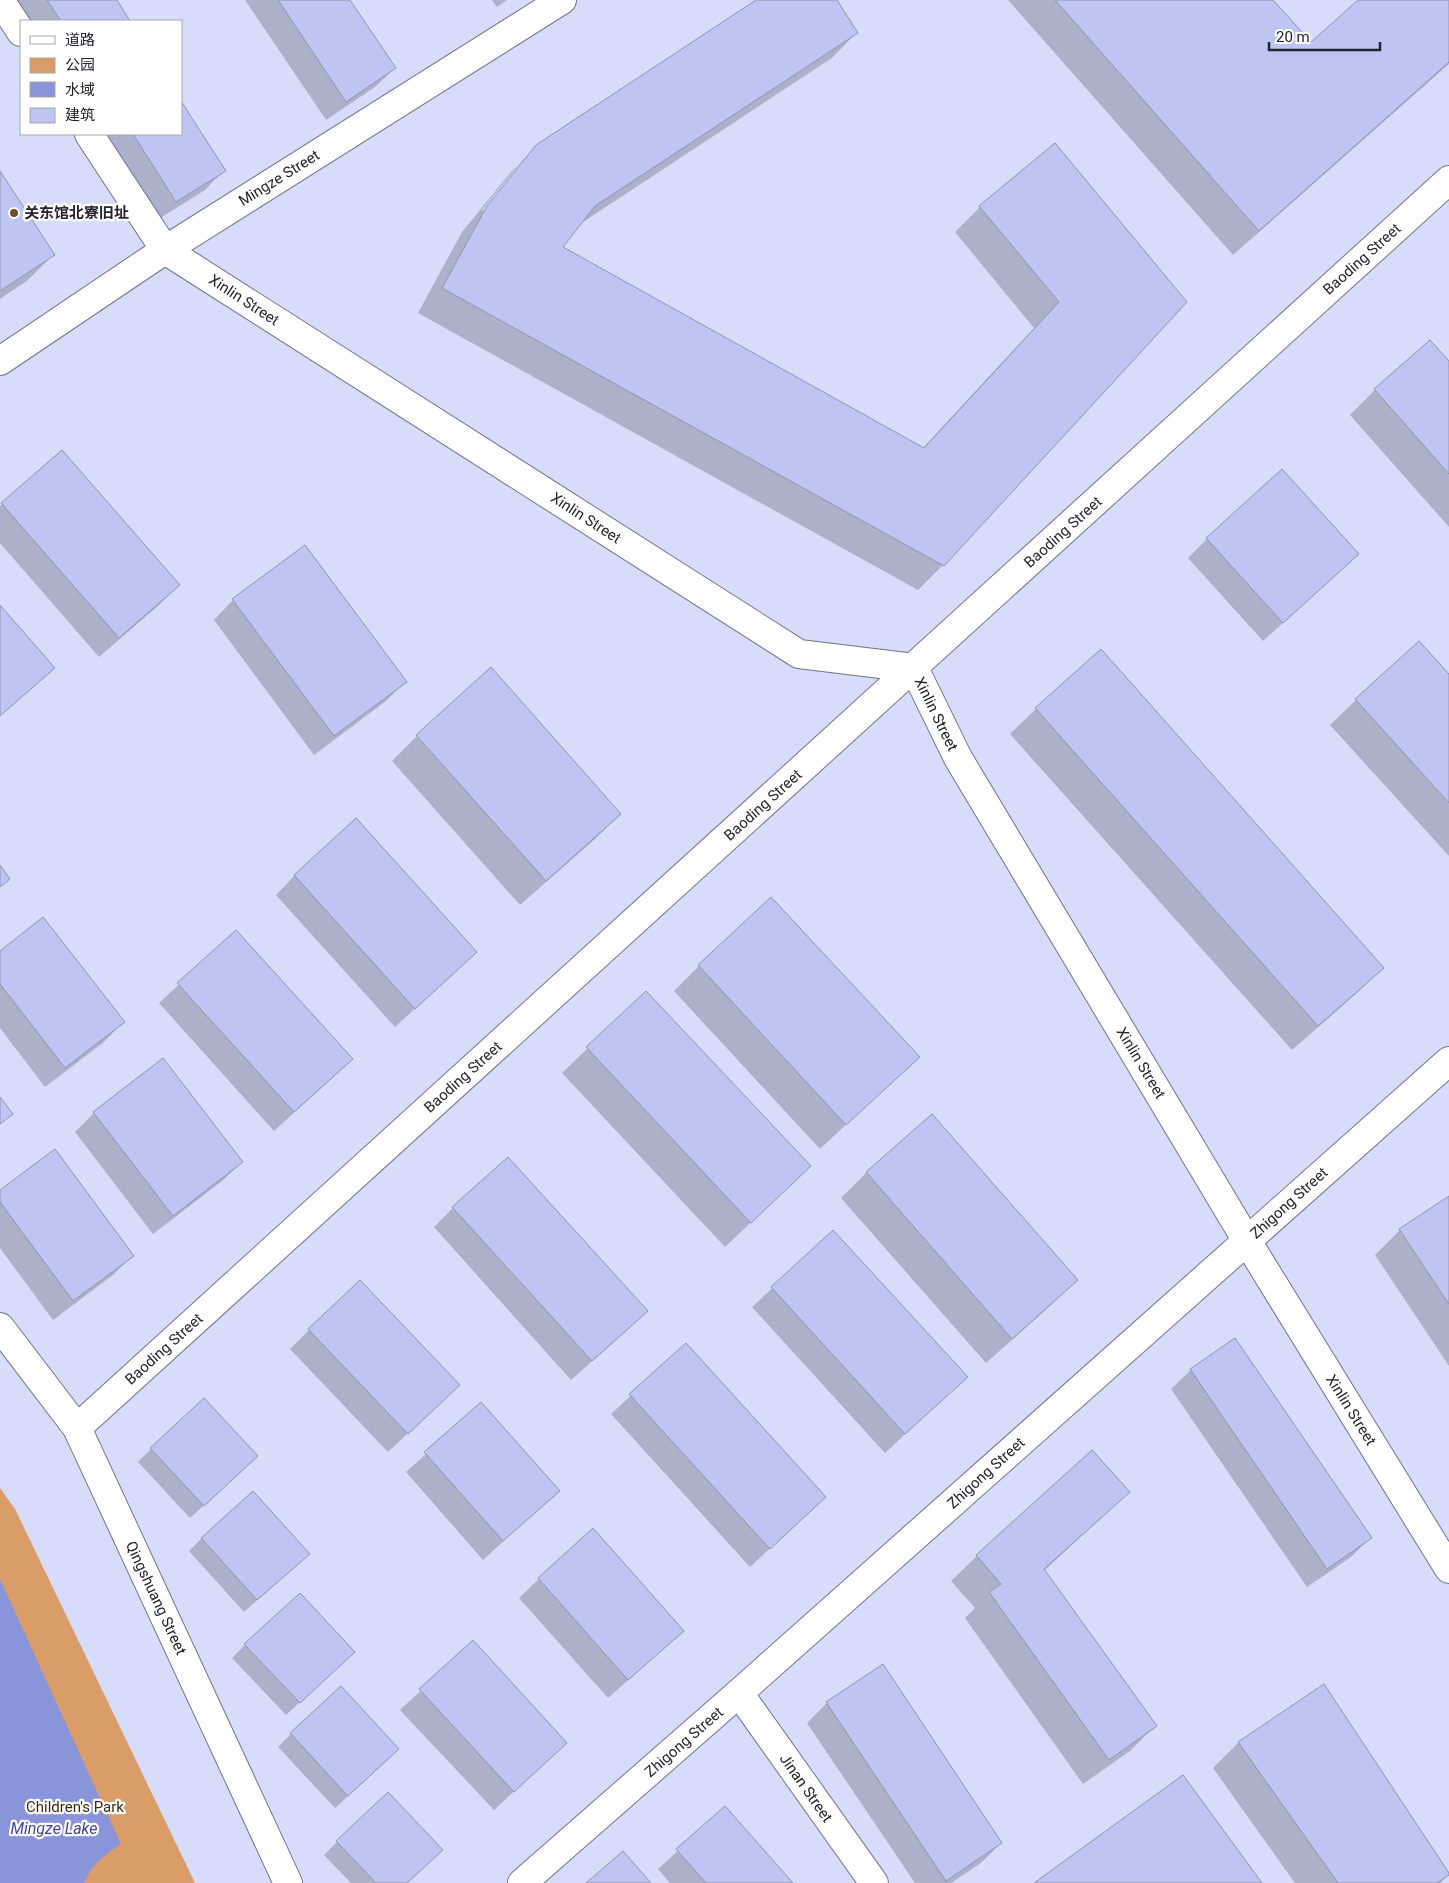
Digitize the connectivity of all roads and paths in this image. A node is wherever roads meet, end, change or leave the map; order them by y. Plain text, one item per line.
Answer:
1 (0, 0) edge
2 (562, 0) edge
3 (20, 30) edge
4 (90, 135) edge
5 (1449, 180) edge
6 (166, 250) junction
7 (0, 362) edge
8 (914, 668) junction
9 (1449, 1061) edge
10 (1247, 1241) junction
11 (0, 1327) edge
12 (77, 1428) junction
13 (1449, 1570) edge
14 (739, 1693) junction
15 (288, 1883) edge
16 (522, 1883) edge
17 (874, 1883) edge

1 - 3 street
2 - 6 street, Mingze Street
4 - 6 street, Xinlin Street
5 - 8 street, Baoding Street
6 - 7 street, Mingze Street
6 - 8 street, Xinlin Street
8 - 10 street, Xinlin Street
8 - 12 street, Baoding Street
9 - 10 street, Zhigong Street
10 - 13 street, Xinlin Street
10 - 14 street, Zhigong Street
11 - 12 street, Qingshuang Street
12 - 15 street, Qingshuang Street
14 - 16 street, Zhigong Street
14 - 17 street, Jinan Street

